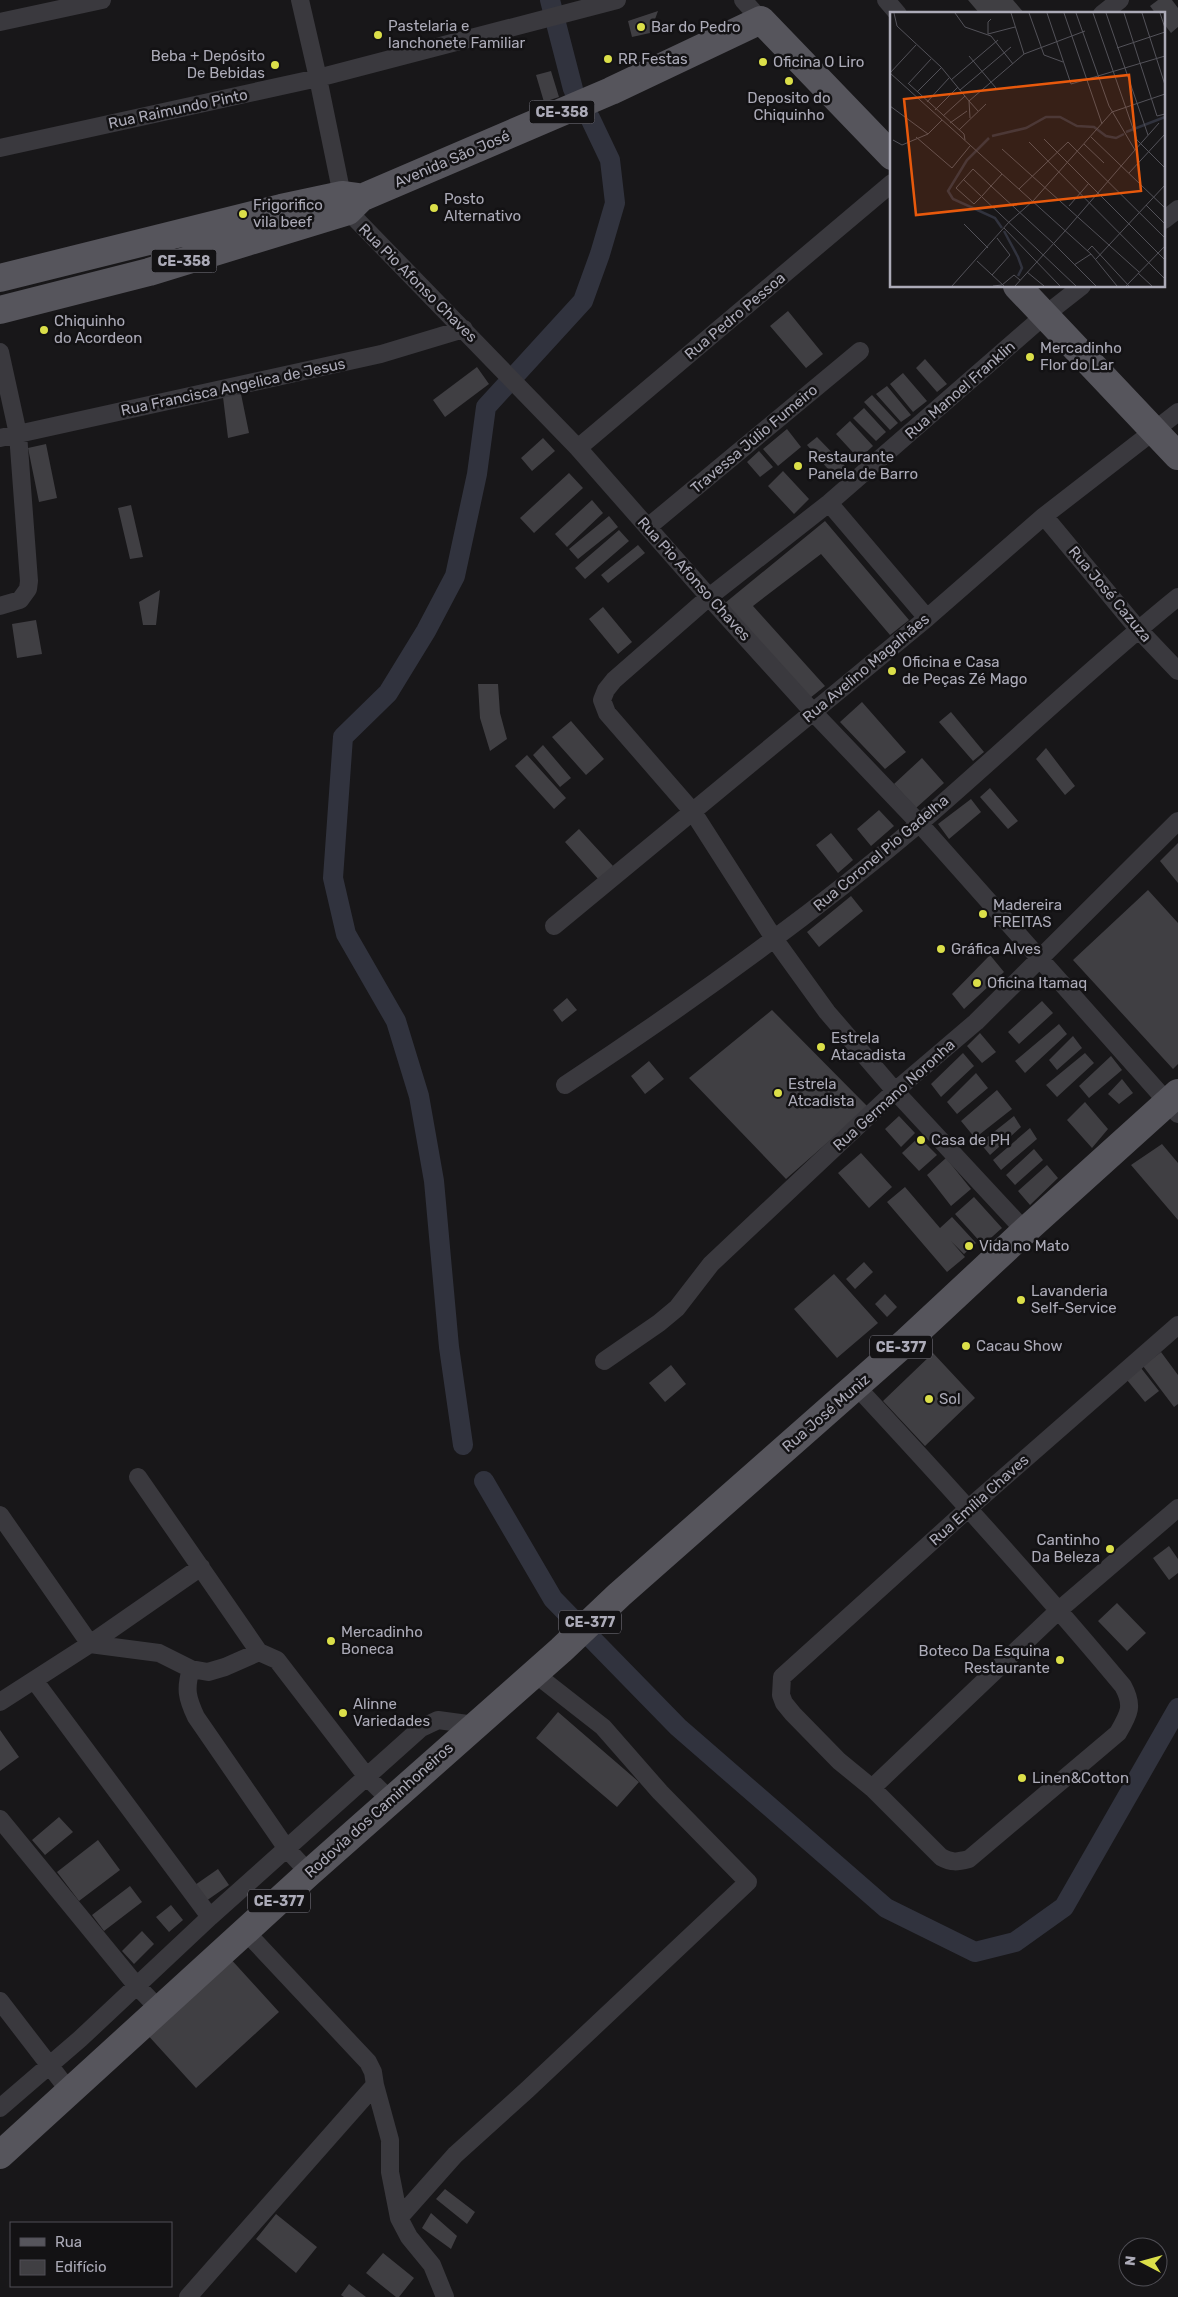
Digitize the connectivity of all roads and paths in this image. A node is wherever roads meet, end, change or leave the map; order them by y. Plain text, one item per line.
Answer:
1 (102, 0) edge
2 (300, 0) edge
3 (617, 0) edge
4 (743, 0) edge
5 (886, 0) edge
6 (1120, 0) edge
7 (896, 12) edge
8 (1105, 12) edge
9 (761, 20) junction
10 (0, 22) edge
11 (318, 78) junction
12 (0, 148) edge
13 (890, 154) edge
14 (890, 185) edge
15 (350, 201) junction
16 (1178, 209) edge
17 (1166, 218) edge
18 (0, 278) edge
19 (1019, 288) edge
20 (1079, 288) edge
21 (0, 310) edge
22 (1045, 315) junction
23 (464, 329) junction
24 (860, 351) dead end
25 (0, 352) edge
26 (1178, 412) edge
27 (1153, 431) junction
28 (18, 434) junction
29 (0, 438) edge
30 (578, 448) junction
31 (1178, 456) edge
32 (829, 503) junction
33 (1044, 516) junction
34 (648, 527) junction
35 (709, 597) junction
36 (1178, 597) edge
37 (5, 605) edge
38 (927, 618) junction
39 (1138, 629) junction
40 (1178, 671) edge
41 (813, 712) junction
42 (693, 812) junction
43 (1178, 821) edge
44 (920, 823) junction
45 (554, 926) dead end
46 (775, 940) junction
47 (1041, 958) junction
48 (566, 1085) dead end
49 (895, 1091) junction
50 (1175, 1103) edge
51 (1025, 1231) junction
52 (1178, 1325) edge
53 (604, 1361) dead end
54 (856, 1386) junction
55 (138, 1477) dead end
56 (969, 1508) junction
57 (1178, 1508) edge
58 (0, 1515) edge
59 (201, 1567) junction
60 (1060, 1610) junction
61 (90, 1644) junction
62 (561, 1650) joint
63 (259, 1652) junction
64 (191, 1669) junction
65 (534, 1673) junction
66 (34, 1680) junction
67 (0, 1702) edge
68 (475, 1725) junction
69 (367, 1777) junction
70 (872, 1788) junction
71 (390, 1800) junction
72 (0, 1819) edge
73 (287, 1848) junction
74 (309, 1873) junction
75 (210, 1917) junction
76 (246, 1932) junction
77 (136, 1985) junction
78 (0, 2001) edge
79 (160, 2010) junction
80 (50, 2064) junction
81 (375, 2085) junction
82 (70, 2092) junction
83 (0, 2108) edge
84 (0, 2155) edge
85 (399, 2218) junction
86 (188, 2297) edge
87 (446, 2297) edge

1 - 10 street
2 - 11 street
3 - 11 street, Rua Raimundo Pinto
4 - 9 street
5 - 7 street
6 - 8 street
9 - 13 main road
9 - 15 main road, Avenida São José / CE-358
11 - 12 street, Rua Raimundo Pinto
11 - 15 street
14 - 30 street, Rua Pedro Pessoa
15 - 18 main road, Avenida São José / CE-358
15 - 21 main road, Avenida São José / CE-358
15 - 23 street, Rua Pio Afonso Chaves
16 - 17 street
19 - 22 main road
20 - 22 street, Rua Manoel Franklin
22 - 27 main road
22 - 32 street, Rua Manoel Franklin
23 - 28 street, Rua Francisca Angelica de Jesus
23 - 30 street, Rua Pio Afonso Chaves
24 - 34 street, Travessa Júlio Fumeiro
25 - 28 street
26 - 27 street, Rua Avelino Magalhães
27 - 31 main road
27 - 33 street, Rua Avelino Magalhães
28 - 29 street, Rua Francisca Angelica de Jesus
28 - 37 street
30 - 34 street, Rua Pio Afonso Chaves
32 - 35 street, Rua Manoel Franklin
32 - 38 street
33 - 38 street, Rua Avelino Magalhães
33 - 39 street, Rua José Cazuza
34 - 35 street, Rua Pio Afonso Chaves
35 - 41 street, Rua Pio Afonso Chaves
35 - 42 street, Rua Manoel Franklin
36 - 39 street, Rua Coronel Pio Gadelha
38 - 41 street, Rua Avelino Magalhães
39 - 40 street, Rua José Cazuza
39 - 44 street, Rua Coronel Pio Gadelha
41 - 42 street, Rua Avelino Magalhães
41 - 44 street, Rua Pio Afonso Chaves
42 - 45 street, Rua Avelino Magalhães
42 - 46 street
43 - 47 street, Rua Germano Noronha
44 - 46 street, Rua Coronel Pio Gadelha
44 - 47 street, Rua Pio Afonso Chaves
46 - 48 street, Rua Coronel Pio Gadelha
46 - 49 street
47 - 49 street, Rua Germano Noronha
47 - 50 street, Rua Pio Afonso Chaves
49 - 51 street
49 - 53 street, Rua Germano Noronha
50 - 51 main road, Rua José Muniz / CE-377
51 - 54 main road, Rua José Muniz / CE-377
52 - 56 street, Rua Emília Chaves
54 - 56 street
54 - 62 main road, Rua José Muniz / CE-377
55 - 59 street
56 - 60 street
56 - 70 street, Rua Emília Chaves
57 - 60 street
58 - 61 street
59 - 61 street
59 - 63 street
60 - 70 street
60 - 70 street
61 - 64 street
61 - 66 street
62 - 65 main road, Rodovia dos Caminhoneiros / CE-377
63 - 64 street
63 - 69 street
64 - 73 street
65 - 68 main road, Rodovia dos Caminhoneiros / CE-377
65 - 85 street
66 - 67 street
66 - 75 street
68 - 69 street
68 - 71 main road, Rodovia dos Caminhoneiros / CE-377
69 - 71 street
69 - 73 street
71 - 74 main road, Rodovia dos Caminhoneiros / CE-377
72 - 77 street
73 - 74 street
73 - 75 street
74 - 76 main road, Rodovia dos Caminhoneiros / CE-377
75 - 77 street
76 - 79 main road, Rodovia dos Caminhoneiros / CE-377
76 - 81 street
77 - 79 street
77 - 80 street
78 - 80 street
79 - 82 main road, Rodovia dos Caminhoneiros / CE-377
80 - 82 street
80 - 83 street
81 - 85 street
81 - 86 street
82 - 84 main road, Rodovia dos Caminhoneiros / CE-377
85 - 87 street

